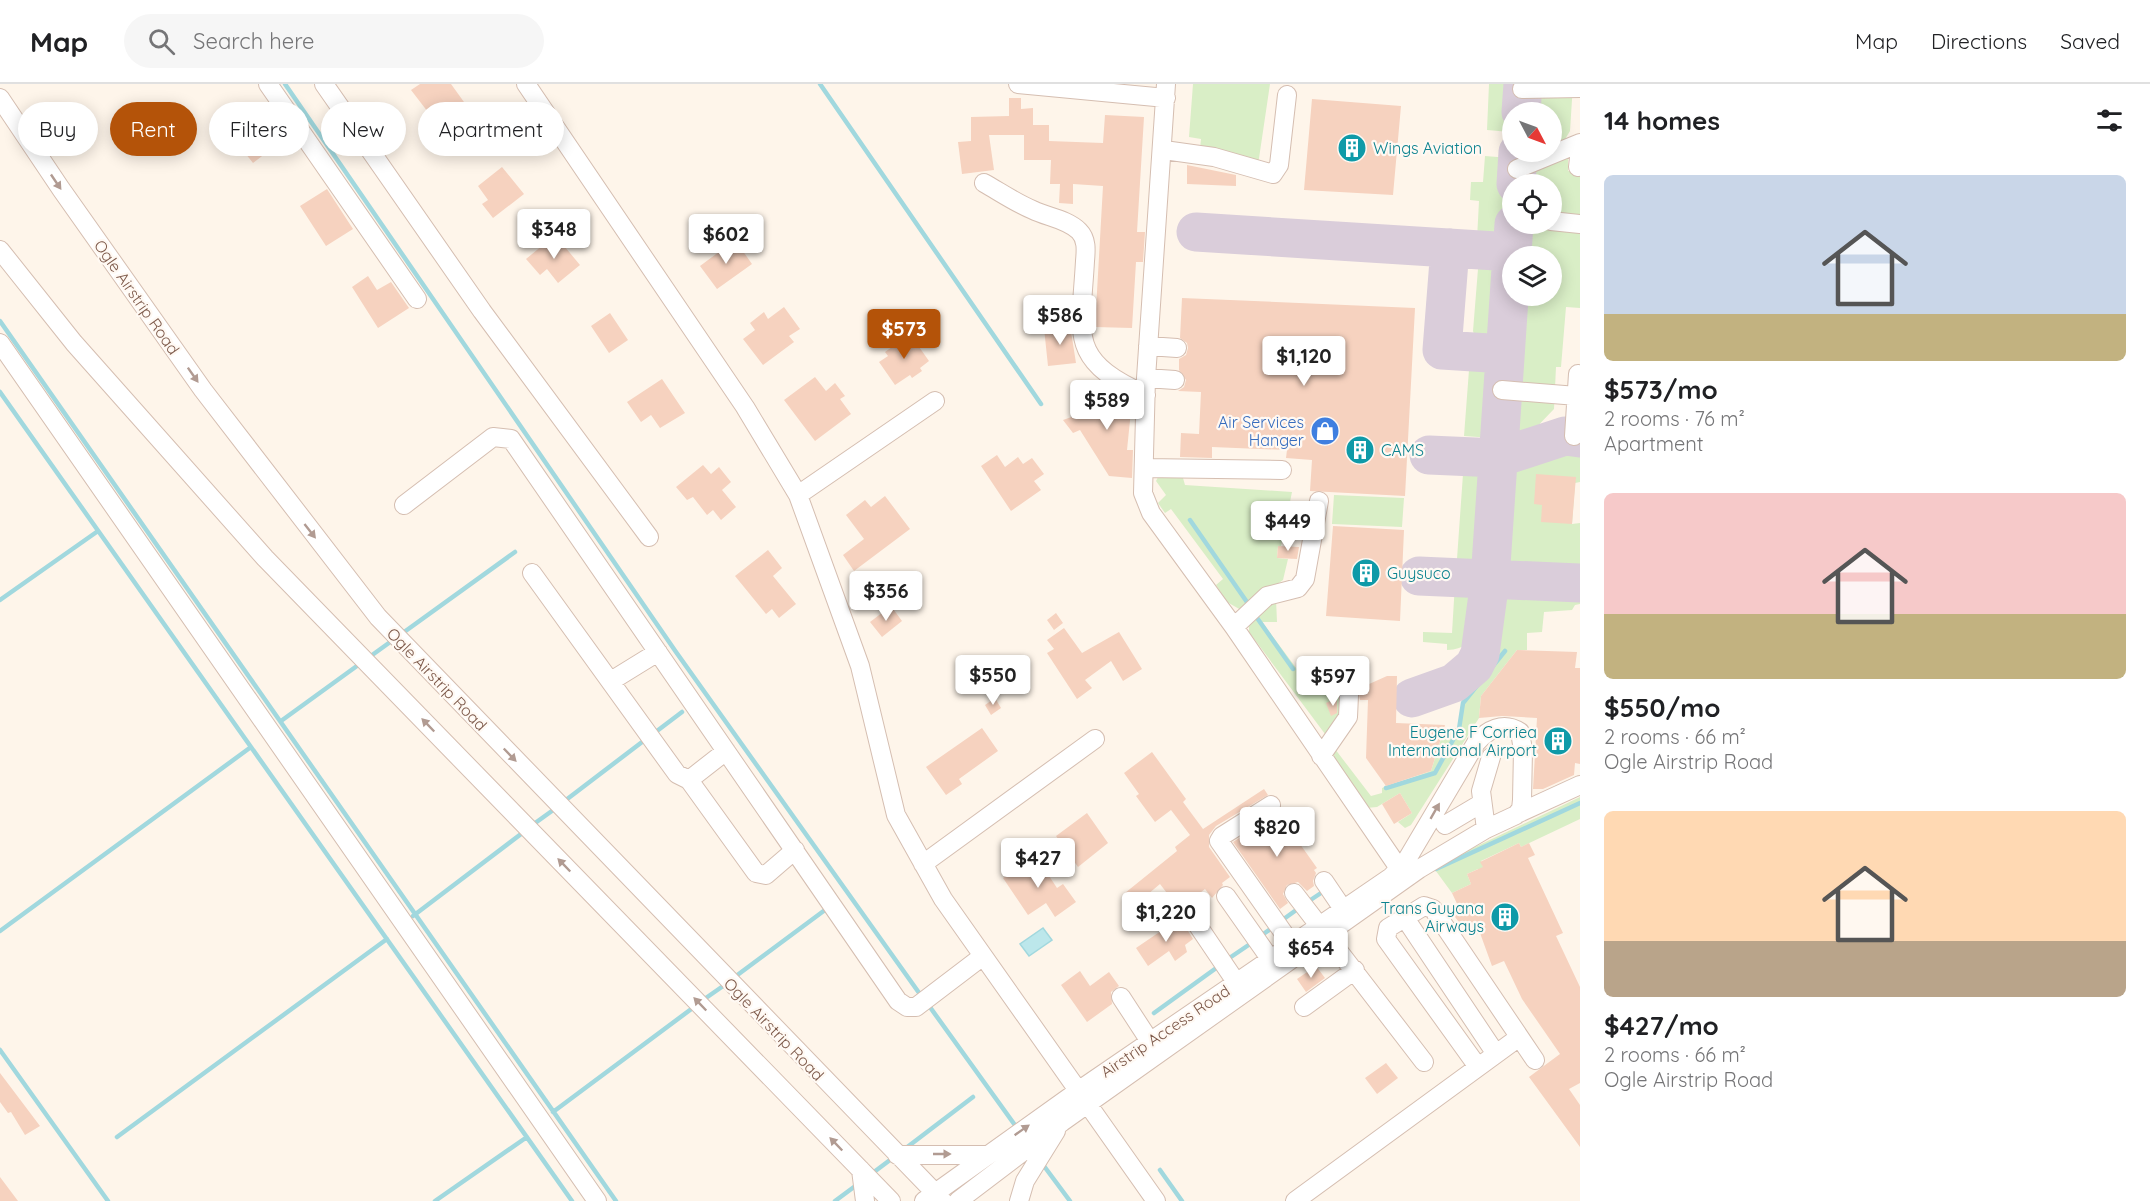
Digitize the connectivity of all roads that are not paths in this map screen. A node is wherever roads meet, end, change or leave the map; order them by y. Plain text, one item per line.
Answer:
1 (268, 84) edge
2 (324, 84) edge
3 (526, 84) edge
4 (1018, 84) edge
5 (1580, 88) edge
6 (1522, 89) dead end
7 (1166, 91) edge
8 (1287, 95) dead end
9 (0, 98) edge
10 (1580, 143) edge
11 (1164, 150) junction
12 (1517, 169) dead end
13 (984, 183) dead end
14 (1562, 222) edge
15 (1580, 224) edge
16 (0, 250) edge
17 (417, 299) dead end
18 (0, 343) edge
19 (1148, 345) junction
20 (1177, 348) dead end
21 (1578, 374) dead end
22 (1175, 380) dead end
23 (1146, 387) junction
24 (1502, 390) dead end
25 (1576, 396) junction
26 (935, 401) dead end
27 (1574, 436) dead end
28 (1144, 468) junction
29 (1282, 470) dead end
30 (798, 495) junction
31 (1319, 501) dead end
32 (404, 505) dead end
33 (650, 537) dead end
34 (532, 573) dead end
35 (1238, 623) junction
36 (658, 652) junction
37 (610, 681) junction
38 (1349, 695) dead end
39 (1095, 739) dead end
40 (726, 751) junction
41 (1321, 756) junction
42 (1491, 757) dead end
43 (689, 780) junction
44 (1580, 785) edge
45 (1482, 803) junction
46 (1271, 804) dead end
47 (1519, 813) junction
48 (1445, 825) dead end
49 (1486, 829) junction
50 (795, 850) junction
51 (923, 864) junction
52 (1403, 873) junction
53 (1226, 896) dead end
54 (1185, 908) dead end
55 (1311, 913) junction
56 (1405, 918) junction
57 (1284, 934) junction
58 (983, 956) junction
59 (1267, 956) junction
60 (1355, 970) junction
61 (1234, 978) junction
62 (1121, 997) dead end
63 (1304, 1007) dead end
64 (1518, 1038) junction
65 (1151, 1043) junction
66 (1496, 1054) junction
67 (1535, 1060) dead end
68 (1424, 1062) dead end
69 (1478, 1067) junction
70 (1082, 1098) junction
71 (1062, 1122) junction
72 (897, 1155) junction
73 (987, 1155) junction
74 (861, 1170) junction
75 (934, 1198) edge
76 (597, 1201) edge
77 (865, 1201) edge
78 (891, 1201) edge
79 (958, 1201) edge
80 (1019, 1201) edge
81 (1156, 1201) edge
82 (1295, 1201) edge

1 - 17 street
2 - 33 street
3 - 30 street
4 - 7 street
5 - 6 street
7 - 11 street
8 - 11 street
9 -> 72 street, Ogle Airstrip Road
10 - 12 street
11 - 19 street
13 - 23 street
14 - 15 street
74 -> 16 street
18 - 76 street
19 - 20 street
19 - 23 street
21 - 25 street
22 - 23 street
23 - 28 street
24 - 25 street
25 - 27 street
26 - 30 street
28 - 29 street
28 - 35 street
30 - 51 street
31 - 35 street
32 - 36 street
34 - 37 street
35 - 41 street
36 - 37 street
36 - 40 street
37 - 43 street
38 - 41 street
39 - 51 street
40 - 43 street
40 - 50 street
41 - 52 street
42 - 45 street
43 - 50 street
44 - 47 street, Airstrip Access Road
45 - 48 street
45 - 49 street
46 - 57 street
47 - 49 street, Airstrip Access Road
52 -> 47 street
49 - 52 street, Airstrip Access Road
50 - 58 street
51 - 58 street
52 - 55 street, Airstrip Access Road
53 - 59 street
54 - 61 street
55 - 57 street, Airstrip Access Road
55 - 60 street
55 - 70 street, Airstrip Access Road
56 - 64 street
56 - 66 street
56 - 69 street
57 - 59 street, Airstrip Access Road
58 - 70 street
59 - 61 street, Airstrip Access Road
60 - 63 street
60 - 68 street
61 - 65 street, Airstrip Access Road
62 - 65 street
64 - 66 street
64 - 67 street
65 - 70 street, Airstrip Access Road
66 - 69 street
69 - 82 street
70 - 71 street, Airstrip Access Road
73 -> 70 street, Airstrip Access Road
70 - 81 street
71 - 79 street, Airstrip Access Road
71 - 80 street
72 -> 73 street
72 - 75 street, Ogle Airstrip Road
73 - 75 street, Airstrip Access Road
74 - 77 street
74 - 78 street

